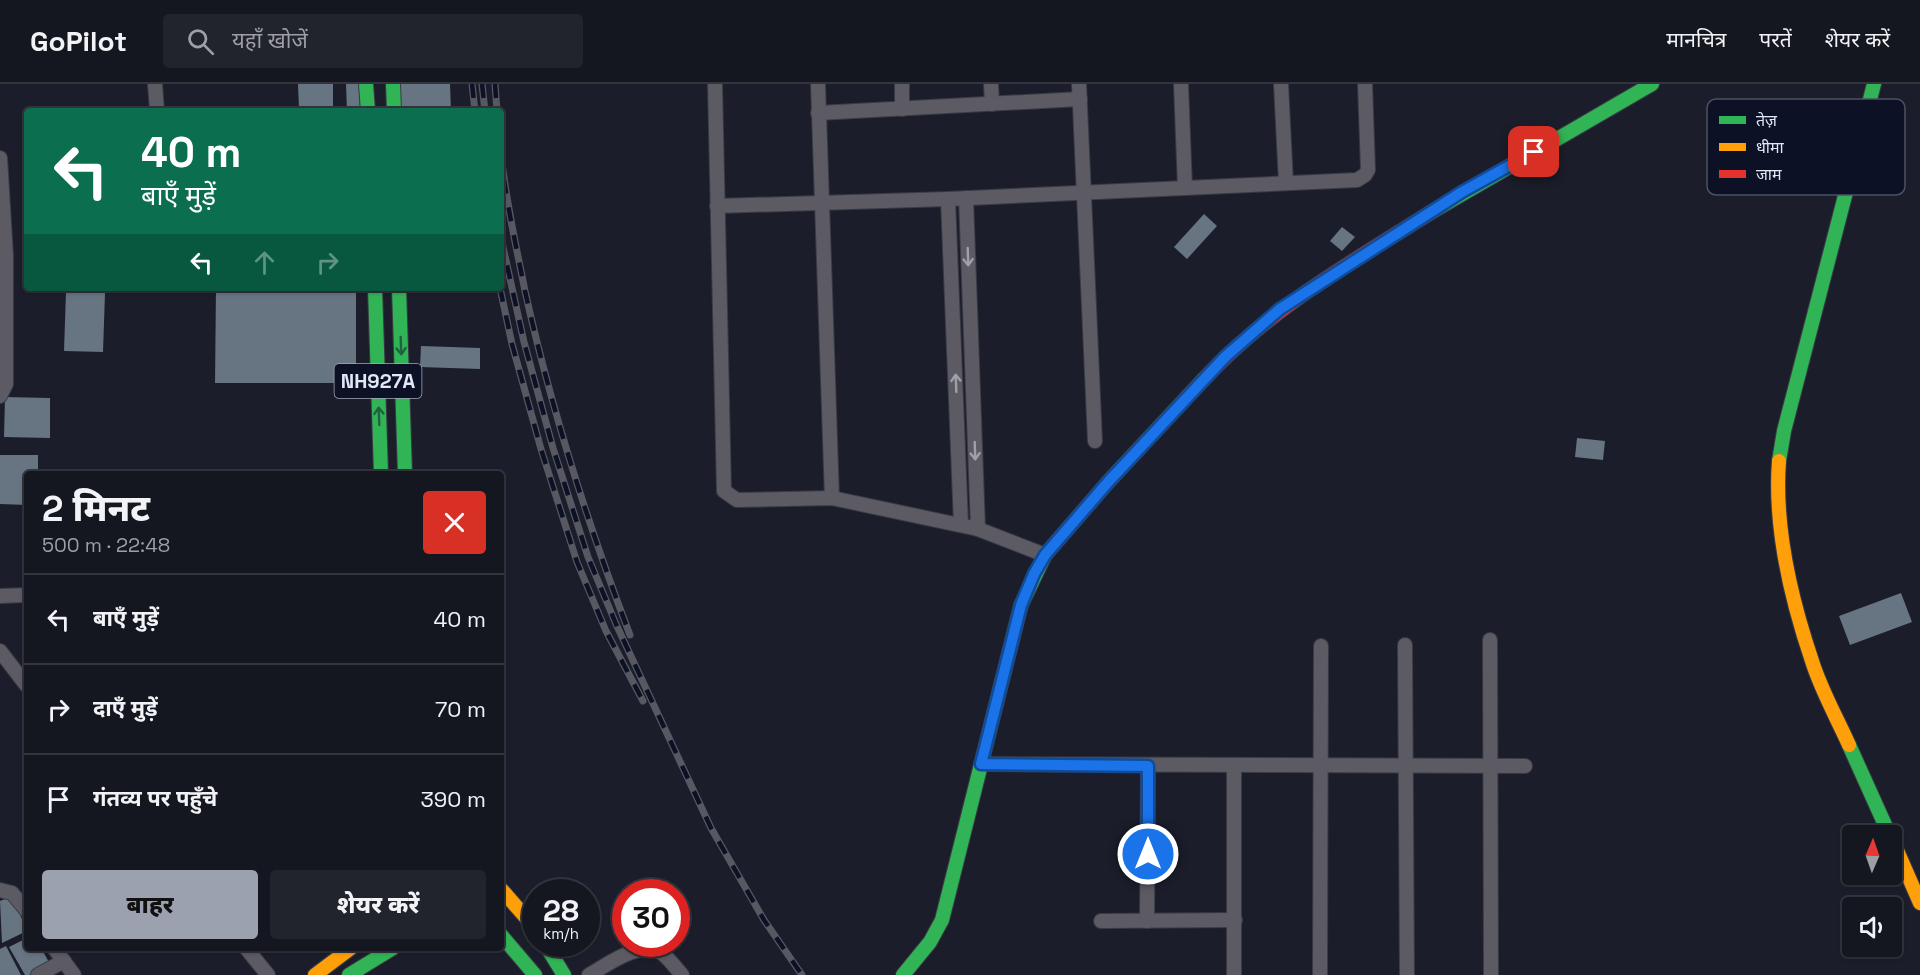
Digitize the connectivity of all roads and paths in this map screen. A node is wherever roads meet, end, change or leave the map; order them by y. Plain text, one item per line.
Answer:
1 (155, 84) edge
2 (366, 84) edge
3 (393, 84) edge
4 (715, 84) edge
5 (818, 84) edge
6 (902, 84) edge
7 (991, 84) edge
8 (1079, 84) edge
9 (1181, 84) edge
10 (1281, 84) edge
11 (1365, 84) edge
12 (1652, 84) edge
13 (1874, 84) edge
14 (1080, 99) junction
15 (1870, 99) edge
16 (992, 104) junction
17 (157, 108) edge
18 (368, 108) edge
19 (394, 108) edge
20 (902, 109) junction
21 (818, 113) junction
22 (0, 158) edge
23 (1286, 183) junction
24 (1185, 188) junction
25 (1084, 192) junction
26 (1844, 195) edge
27 (966, 198) junction
28 (948, 199) junction
29 (820, 202) junction
30 (717, 206) junction
31 (375, 291) edge
32 (399, 291) edge
33 (0, 396) edge
34 (1095, 441) dead end
35 (381, 471) edge
36 (405, 471) edge
37 (832, 498) junction
38 (961, 525) junction
39 (978, 529) junction
40 (1045, 555) junction
41 (24, 595) edge
42 (0, 596) edge
43 (1490, 640) dead end
44 (1405, 645) dead end
45 (1321, 646) dead end
46 (0, 651) edge
47 (24, 682) edge
48 (981, 764) junction
49 (1148, 766) junction
50 (1234, 766) junction
51 (1319, 766) junction
52 (1407, 766) junction
53 (1490, 766) junction
54 (1525, 766) dead end
55 (1886, 825) edge
56 (1902, 862) edge
57 (0, 890) edge
58 (504, 892) edge
59 (1920, 903) edge
60 (24, 907) edge
61 (522, 913) edge
62 (1235, 920) junction
63 (1101, 921) dead end
64 (1147, 921) junction
65 (504, 939) edge
66 (56, 951) edge
67 (248, 951) edge
68 (347, 951) edge
69 (388, 951) edge
70 (553, 957) edge
71 (64, 961) junction
72 (38, 975) edge
73 (74, 975) edge
74 (268, 975) edge
75 (315, 975) edge
76 (349, 975) edge
77 (535, 975) edge
78 (564, 975) edge
79 (589, 975) edge
80 (682, 975) edge
81 (903, 975) edge
82 (1234, 975) edge
83 (1320, 975) edge
84 (1407, 975) edge
85 (1491, 975) edge

1 - 17 street
2 - 18 main road
3 - 19 main road
4 - 30 street
5 - 21 street
6 - 20 street
7 - 16 street
8 - 14 street
9 - 24 street
10 - 23 street
11 - 23 street
12 - 40 main road
13 - 15 main road
14 - 16 street
14 - 25 street
16 - 20 street
20 - 21 street
21 - 29 street
22 - 33 street
23 - 24 street
24 - 25 street
25 - 27 street
25 - 34 street
26 - 55 main road
27 - 28 street
27 -> 39 street
28 - 29 street
38 -> 28 street
29 - 30 street
29 - 37 street
30 - 37 street
35 -> 31 main road, NH927A
32 -> 36 main road, NH927A
37 - 38 street
38 - 39 street
39 - 40 street
40 - 48 main road
41 - 42 street
43 - 53 street
44 - 52 street
45 - 51 street
46 - 47 street
48 - 49 street
48 - 81 main road
49 - 50 street
49 - 64 street
50 - 51 street
50 - 62 street
51 - 52 street
51 - 83 street
52 - 53 street
52 - 84 street
53 - 54 street
53 - 85 street
56 - 59 main road
57 - 60 street
58 - 61 main road
62 - 64 street
62 - 82 street
63 - 64 street
65 - 77 main road
66 - 71 street
67 - 74 street
68 - 75 main road
69 - 76 main road
70 - 78 main road
71 - 72 street
71 - 73 street
79 - 80 street

